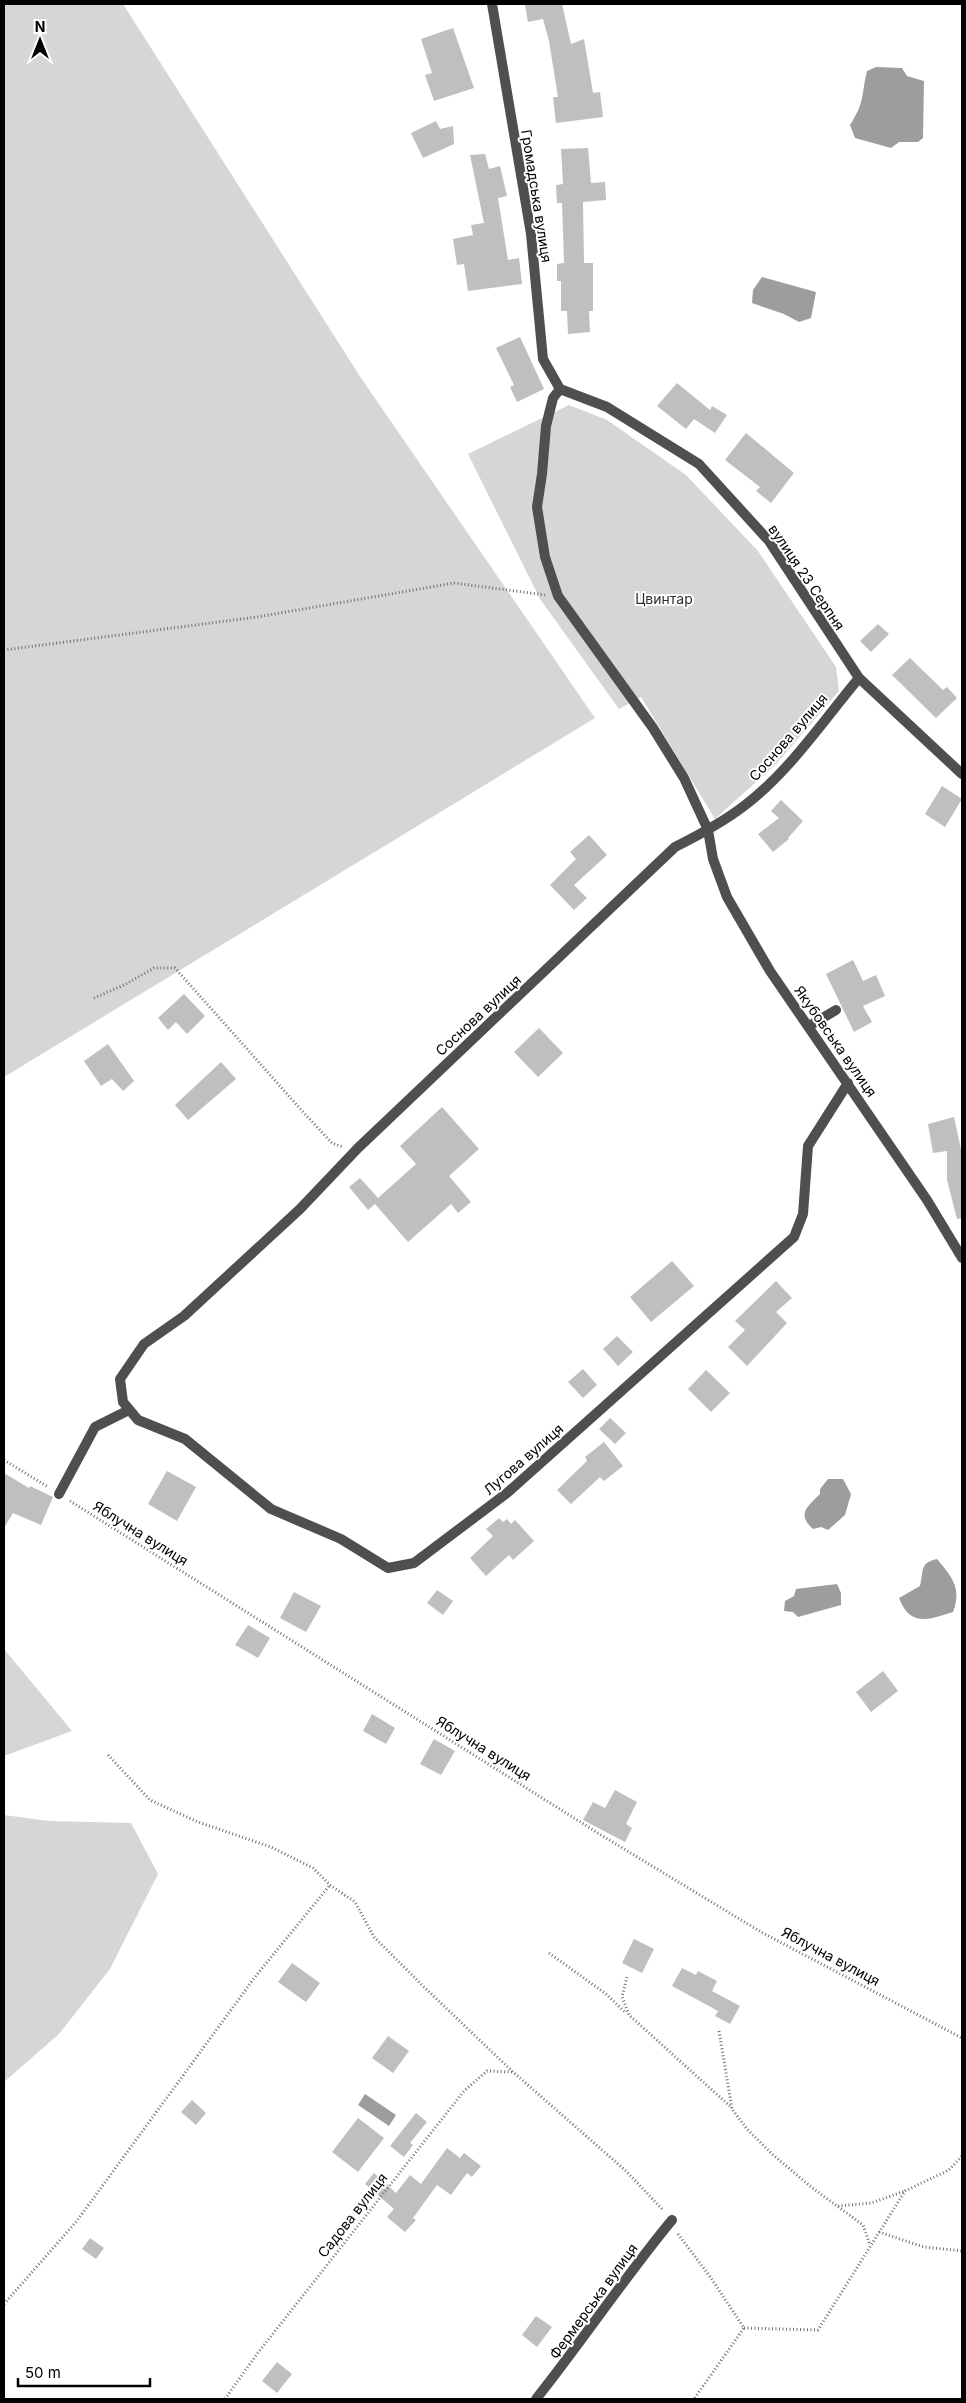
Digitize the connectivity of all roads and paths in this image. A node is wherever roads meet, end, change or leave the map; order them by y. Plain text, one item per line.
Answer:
1 (492, 4) edge
2 (560, 388) junction
3 (558, 596) junction
4 (4, 650) edge
5 (859, 678) junction
6 (962, 774) edge
7 (708, 830) junction
8 (94, 998) dead end
9 (836, 1010) dead end
10 (809, 1026) junction
11 (848, 1083) junction
12 (355, 1151) junction
13 (962, 1258) edge
14 (129, 1410) junction
15 (4, 1460) edge
16 (59, 1494) junction
17 (108, 1755) dead end
18 (330, 1885) junction
19 (549, 1953) dead end
20 (627, 1977) dead end
21 (628, 2015) junction
22 (719, 2032) dead end
23 (962, 2038) edge
24 (513, 2072) junction
25 (732, 2109) junction
26 (962, 2156) edge
27 (905, 2191) junction
28 (837, 2206) junction
29 (672, 2220) junction
30 (879, 2232) junction
31 (871, 2246) junction
32 (962, 2251) edge
33 (4, 2304) edge
34 (744, 2328) junction
35 (225, 2399) edge
36 (536, 2399) edge
37 (694, 2399) edge

1 - 2 street, Громадська вулиця
2 - 3 street, Якубовська вулиця
2 - 5 street, вулиця 23 Серпня
3 - 4 path
3 - 7 street, Якубовська вулиця
5 - 6 street, вулиця 23 Серпня
5 - 7 street, Соснова вулиця
7 - 10 street, Якубовська вулиця
7 - 12 street, Соснова вулиця
8 - 12 path
9 - 10 street
10 - 11 street, Якубовська вулиця
11 - 13 street, Якубовська вулиця
11 - 14 street, Лугова вулиця
12 - 14 street, Соснова вулиця
14 - 16 street
15 - 16 path, Яблучна вулиця
16 - 23 path, Яблучна вулиця
17 - 18 path
18 - 24 path
18 - 33 path
19 - 21 path
20 - 21 path
21 - 25 path
22 - 25 path
24 - 29 path
24 - 35 path, Садова вулиця
25 - 28 path
26 - 27 path
27 - 28 path
27 - 30 path
28 - 31 path
29 - 34 path
29 - 36 street, Фермерська вулиця
30 - 31 path
30 - 32 path
31 - 34 path
34 - 37 path

